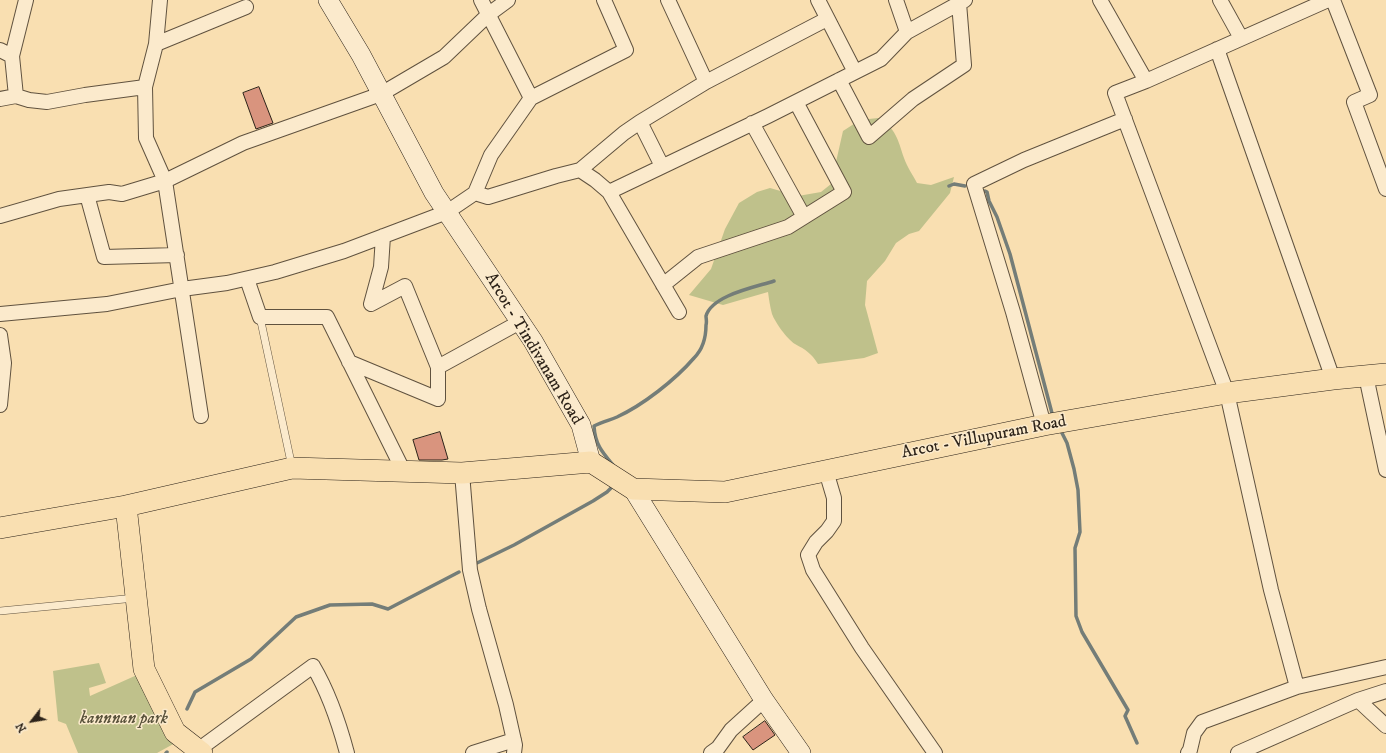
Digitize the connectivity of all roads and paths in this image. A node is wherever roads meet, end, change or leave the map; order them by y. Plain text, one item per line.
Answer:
1 (26, 0) edge
2 (160, 0) edge
3 (328, 0) edge
4 (481, 0) edge
5 (508, 0) edge
6 (604, 0) edge
7 (668, 0) edge
8 (818, 0) edge
9 (896, 0) edge
10 (1100, 0) edge
11 (1220, 0) edge
12 (1328, 0) edge
13 (1333, 0) edge
14 (962, 2) edge
15 (246, 7) dead end
16 (489, 14) junction
17 (827, 19) junction
18 (907, 32) junction
19 (1241, 38) junction
20 (156, 44) junction
21 (1216, 49) junction
22 (6, 53) edge
23 (855, 72) junction
24 (839, 80) junction
25 (1146, 81) junction
26 (706, 82) junction
27 (145, 87) junction
28 (381, 94) junction
29 (16, 96) junction
30 (531, 98) junction
31 (0, 99) edge
32 (796, 102) junction
33 (1125, 119) junction
34 (640, 122) junction
35 (752, 123) junction
36 (662, 166) junction
37 (580, 170) junction
38 (165, 182) junction
39 (1386, 189) edge
40 (609, 192) junction
41 (475, 193) junction
42 (87, 195) junction
43 (447, 212) junction
44 (0, 216) edge
45 (804, 217) junction
46 (383, 236) junction
47 (177, 255) junction
48 (247, 279) junction
49 (663, 286) junction
50 (182, 289) junction
51 (679, 312) dead end
52 (0, 314) edge
53 (260, 317) junction
54 (520, 322) junction
55 (0, 335) edge
56 (349, 362) junction
57 (438, 367) junction
58 (1376, 375) edge
59 (1333, 379) junction
60 (1227, 393) junction
61 (0, 405) edge
62 (201, 416) dead end
63 (1053, 424) junction
64 (591, 462) junction
65 (292, 468) junction
66 (1386, 470) edge
67 (826, 471) junction
68 (404, 472) junction
69 (462, 473) junction
70 (633, 490) junction
71 (126, 506) junction
72 (0, 528) edge
73 (137, 598) junction
74 (0, 611) edge
75 (1386, 667) edge
76 (1298, 687) junction
77 (1386, 691) edge
78 (764, 700) junction
79 (1358, 700) junction
80 (1386, 726) edge
81 (514, 746) edge
82 (200, 751) edge
83 (347, 753) edge
84 (473, 753) edge
85 (711, 753) edge
86 (801, 753) edge
87 (935, 753) edge
88 (1188, 753) edge
89 (1238, 753) edge

1 - 22 street
2 - 20 street
3 - 28 main road, Arcot - Tindivanam Road
4 - 16 street
5 - 16 street
6 - 30 street
7 - 26 street
8 - 17 street
9 - 18 street
10 - 25 street
11 - 19 street
12 - 19 street
13 - 39 street
14 - 18 street
14 - 24 street
15 - 20 street
16 - 28 street
16 - 30 street
17 - 23 street
17 - 26 street
18 - 23 street
19 - 21 street
20 - 27 street
21 - 25 street
21 - 59 street
22 - 29 street
23 - 24 street
24 - 32 street
25 - 33 street
26 - 34 street
27 - 29 street
27 - 38 street
28 - 38 street
28 - 43 main road, Arcot - Tindivanam Road
29 - 31 street
30 - 41 street
32 - 35 street
32 - 45 street
33 - 60 street
33 - 63 street
34 - 36 street
34 - 37 street
35 - 36 street
35 - 45 street
36 - 40 street
37 - 40 street
37 - 41 street
38 - 42 street
38 - 47 street
40 - 49 street
41 - 43 street
42 - 44 street
42 - 47 street
43 - 46 street
43 - 54 main road, Arcot - Tindivanam Road
45 - 49 street
46 - 48 street
46 - 57 street
47 - 50 street
48 - 50 street
48 - 53 street
49 - 51 street
50 - 52 street
50 - 62 street
53 - 56 street
53 - 65 lane
54 - 57 street
54 - 64 main road, Arcot - Tindivanam Road
55 - 61 street
56 - 57 street
56 - 68 street
58 - 59 main road, Arcot - Villupuram Road
58 - 66 street
59 - 60 main road, Arcot - Villupuram Road
60 - 63 main road, Arcot - Villupuram Road
60 - 76 street
63 - 67 main road, Arcot - Villupuram Road
64 - 69 main road
64 - 70 main road
65 - 68 main road
65 - 71 main road
67 - 70 main road, Arcot - Villupuram Road
67 - 87 street
68 - 69 main road
69 - 81 street
70 - 78 main road
71 - 72 main road
71 - 73 main road
73 - 74 lane
73 - 82 main road
75 - 76 street
76 - 88 street
77 - 79 street
78 - 85 street
78 - 86 main road
79 - 80 street
79 - 89 street
81 - 84 street
82 - 83 street

